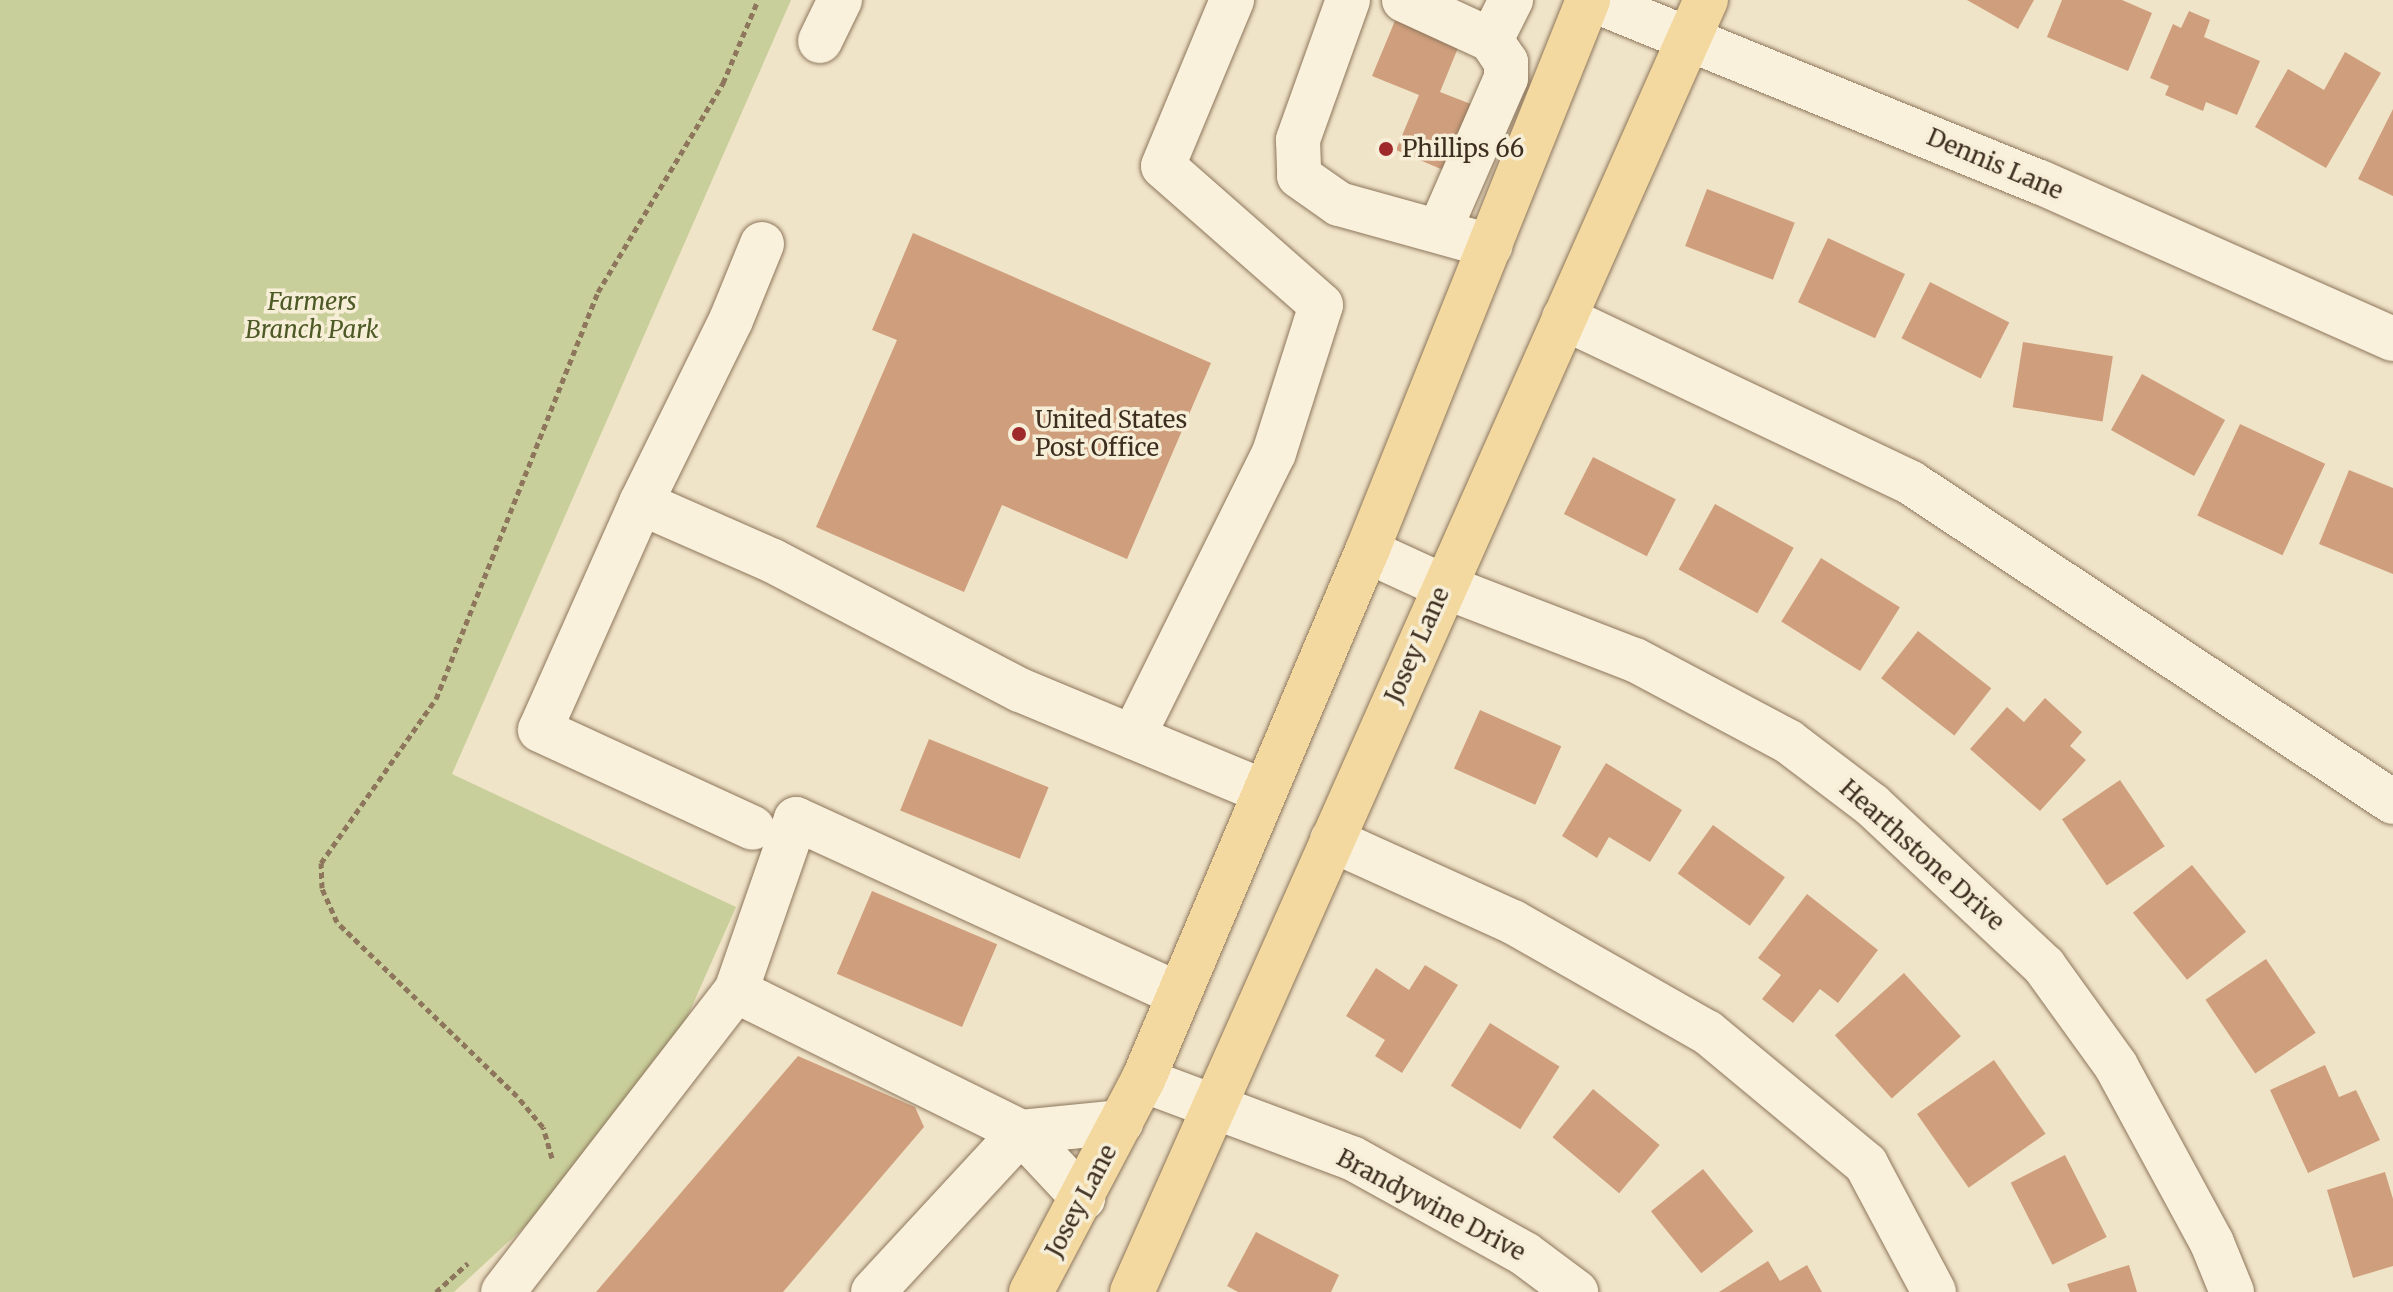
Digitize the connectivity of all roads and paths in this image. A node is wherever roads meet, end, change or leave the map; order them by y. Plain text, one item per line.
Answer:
1 (758, 0) edge
2 (840, 0) edge
3 (1232, 0) edge
4 (1348, 0) edge
5 (1404, 0) edge
6 (1511, 0) edge
7 (1590, 0) edge
8 (1698, 19) edge
9 (820, 41) dead end
10 (1498, 59) junction
11 (1549, 97) junction
12 (1439, 231) junction
13 (762, 244) dead end
14 (1490, 246) junction
15 (1564, 318) junction
16 (2393, 339) edge
17 (641, 503) junction
18 (1367, 551) junction
19 (1443, 586) junction
20 (1133, 737) junction
21 (1265, 792) junction
22 (2393, 802) edge
23 (753, 828) dead end
24 (1332, 840) junction
25 (736, 991) junction
26 (1179, 994) junction
27 (1143, 1080) junction
28 (1215, 1109) junction
29 (1122, 1122) junction
30 (1021, 1132) junction
31 (549, 1167) dead end
32 (1083, 1198) junction
33 (477, 1254) dead end
34 (436, 1292) edge
35 (503, 1292) edge
36 (873, 1292) edge
37 (1031, 1292) edge
38 (1132, 1292) edge
39 (1576, 1292) edge
40 (1934, 1292) edge
41 (2232, 1292) edge

1 - 31 path
2 - 9 street
3 - 20 street
4 - 12 street
5 - 10 street
6 - 10 street
7 - 8 street, Dennis Lane
7 - 11 main road, Josey Lane
8 - 15 main road, Josey Lane
8 - 16 street, Dennis Lane
10 - 11 street
10 - 12 street
11 - 14 main road, Josey Lane
12 - 14 street
13 - 17 street
14 - 18 main road, Josey Lane
15 - 19 main road, Josey Lane
15 - 22 street
17 - 20 street
17 - 23 street
18 - 19 street, Hearthstone Drive
18 - 21 main road, Josey Lane
19 - 24 main road, Josey Lane
19 - 41 street, Hearthstone Drive
20 - 21 street
21 - 26 main road, Josey Lane
24 - 28 main road, Josey Lane
24 - 40 street
25 - 26 street
25 - 30 street
25 - 35 street
26 - 27 main road, Josey Lane
27 - 28 street, Brandywine Drive
27 - 29 main road, Josey Lane
28 - 38 main road, Josey Lane
28 - 39 street, Brandywine Drive
29 - 30 street
29 - 32 main road, Josey Lane
30 - 32 street
30 - 36 street
32 - 37 main road, Josey Lane
33 - 34 path

